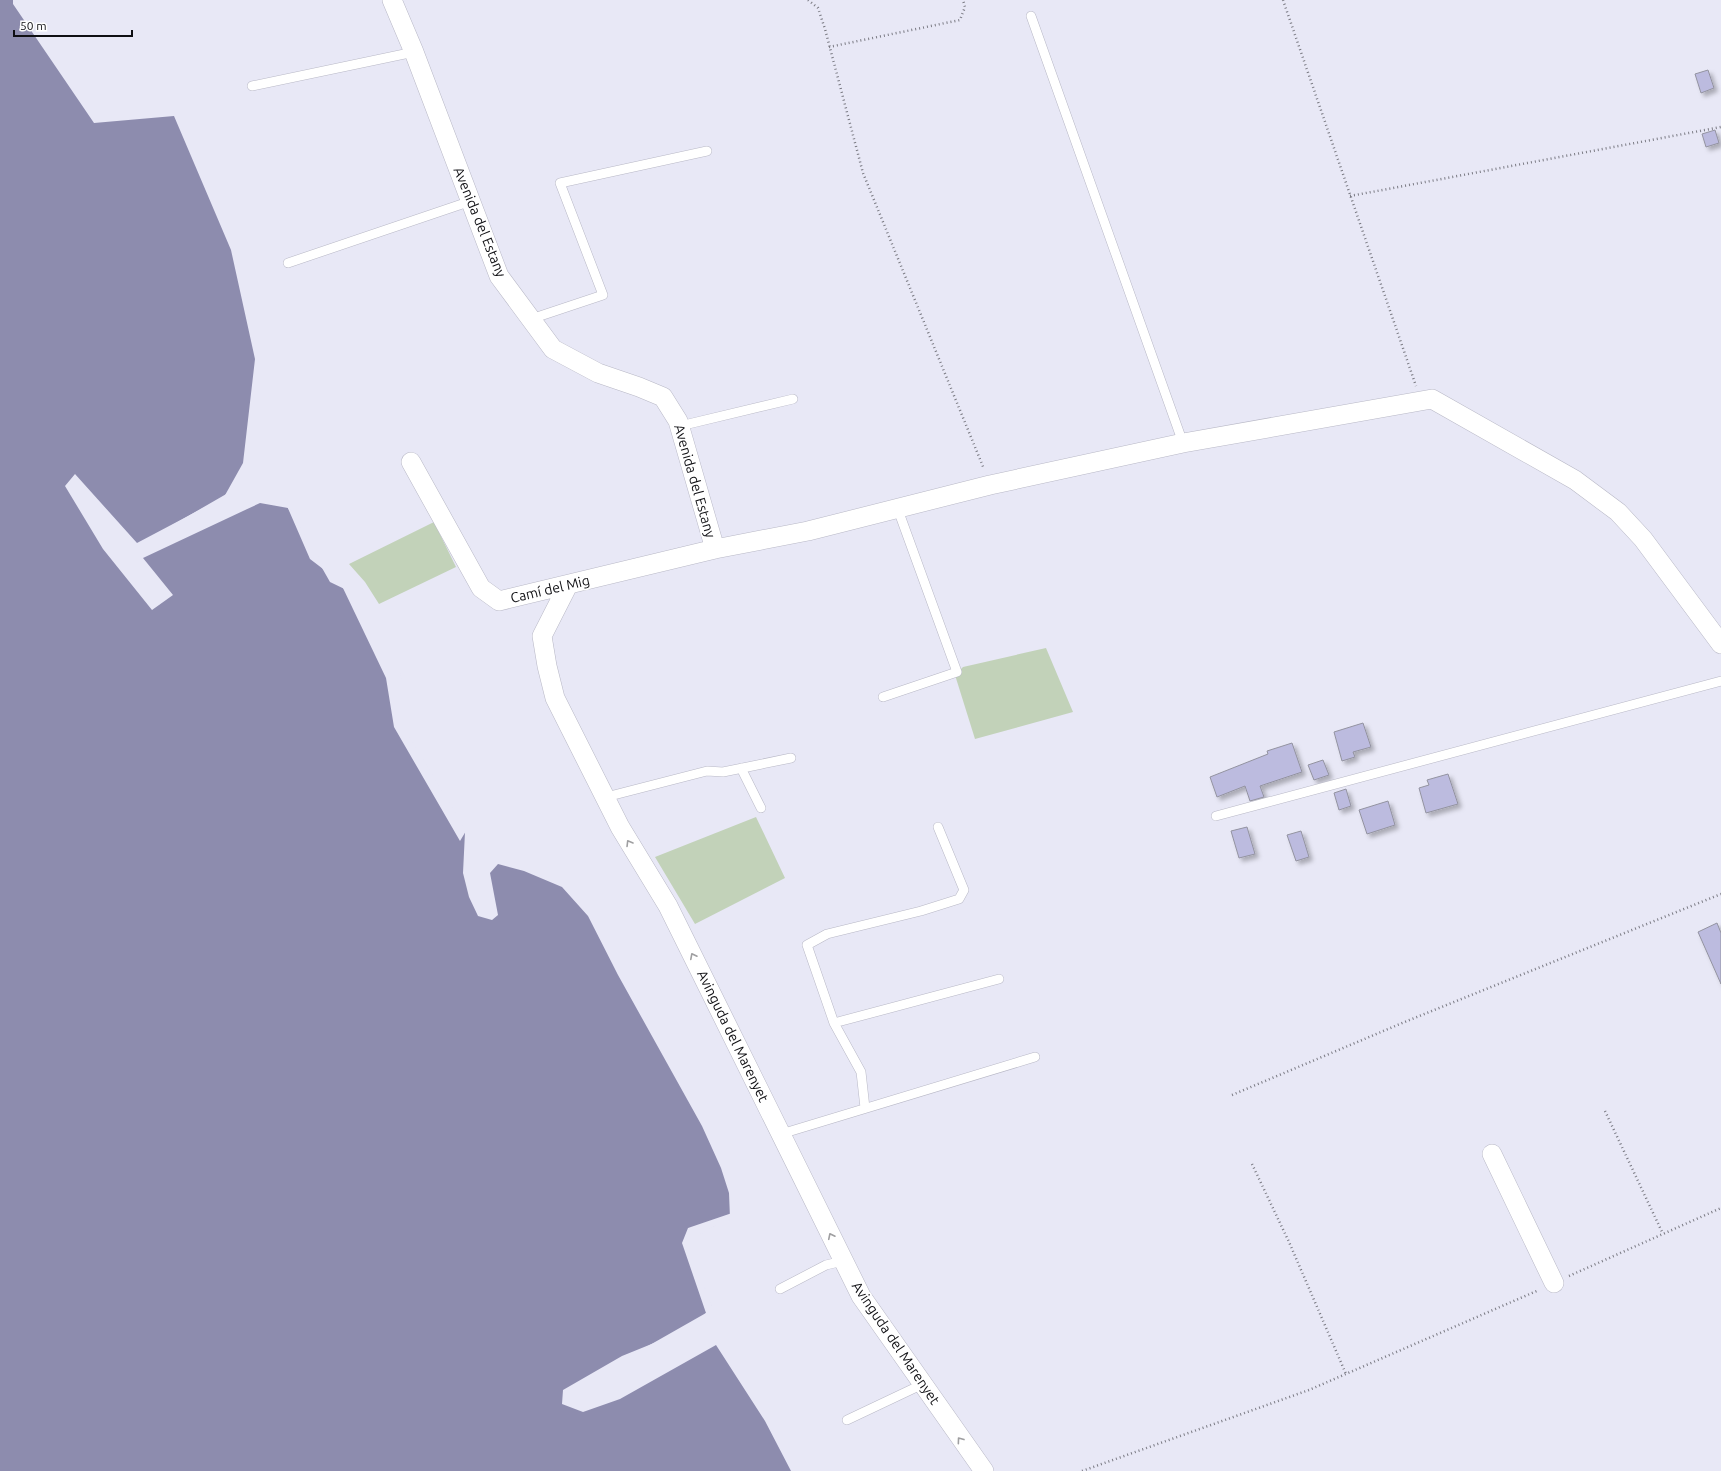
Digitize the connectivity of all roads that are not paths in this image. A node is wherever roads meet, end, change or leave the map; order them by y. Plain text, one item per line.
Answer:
1 (392, 0) edge
2 (1031, 16) dead end
3 (414, 52) junction
4 (252, 86) dead end
5 (707, 151) dead end
6 (471, 201) junction
7 (288, 263) dead end
8 (531, 319) junction
9 (794, 399) dead end
10 (680, 426) junction
11 (1183, 443) junction
12 (411, 462) dead end
13 (897, 507) junction
14 (715, 549) junction
15 (568, 585) junction
16 (1721, 644) edge
17 (1721, 681) edge
18 (883, 698) dead end
19 (791, 758) dead end
20 (741, 768) junction
21 (606, 797) junction
22 (761, 808) dead end
23 (1216, 816) dead end
24 (938, 827) dead end
25 (998, 979) dead end
26 (834, 1023) junction
27 (1035, 1057) dead end
28 (865, 1108) junction
29 (781, 1134) junction
30 (1492, 1154) dead end
31 (843, 1261) junction
32 (1554, 1283) road end
33 (780, 1290) dead end
34 (923, 1384) junction
35 (847, 1420) dead end
36 (984, 1471) edge

1 - 3 street, Avenida del Estany
2 - 11 lane
3 - 4 lane
3 - 6 street, Avenida del Estany
5 - 8 lane
6 - 7 lane
6 - 8 street, Avenida del Estany
8 - 10 street, Avenida del Estany
9 - 10 lane
10 - 14 street, Avenida del Estany
11 - 13 street, Camí del Mig
11 - 16 street, Camí del Mig
12 - 15 street, Camí del Mig
13 - 14 street, Camí del Mig
13 - 18 lane
14 - 15 street, Camí del Mig
15 - 21 street, Avinguda del Marenyet
17 - 23 lane
19 - 20 lane
20 - 21 lane
20 - 22 lane
29 -> 21 street, Avinguda del Marenyet
24 - 26 lane
25 - 26 lane
26 - 28 lane
27 - 28 lane
28 - 29 lane
31 -> 29 street, Avinguda del Marenyet
30 - 32 street
31 - 33 lane
31 - 34 street, Avinguda del Marenyet
34 - 35 lane
36 -> 34 street, Avinguda del Marenyet

